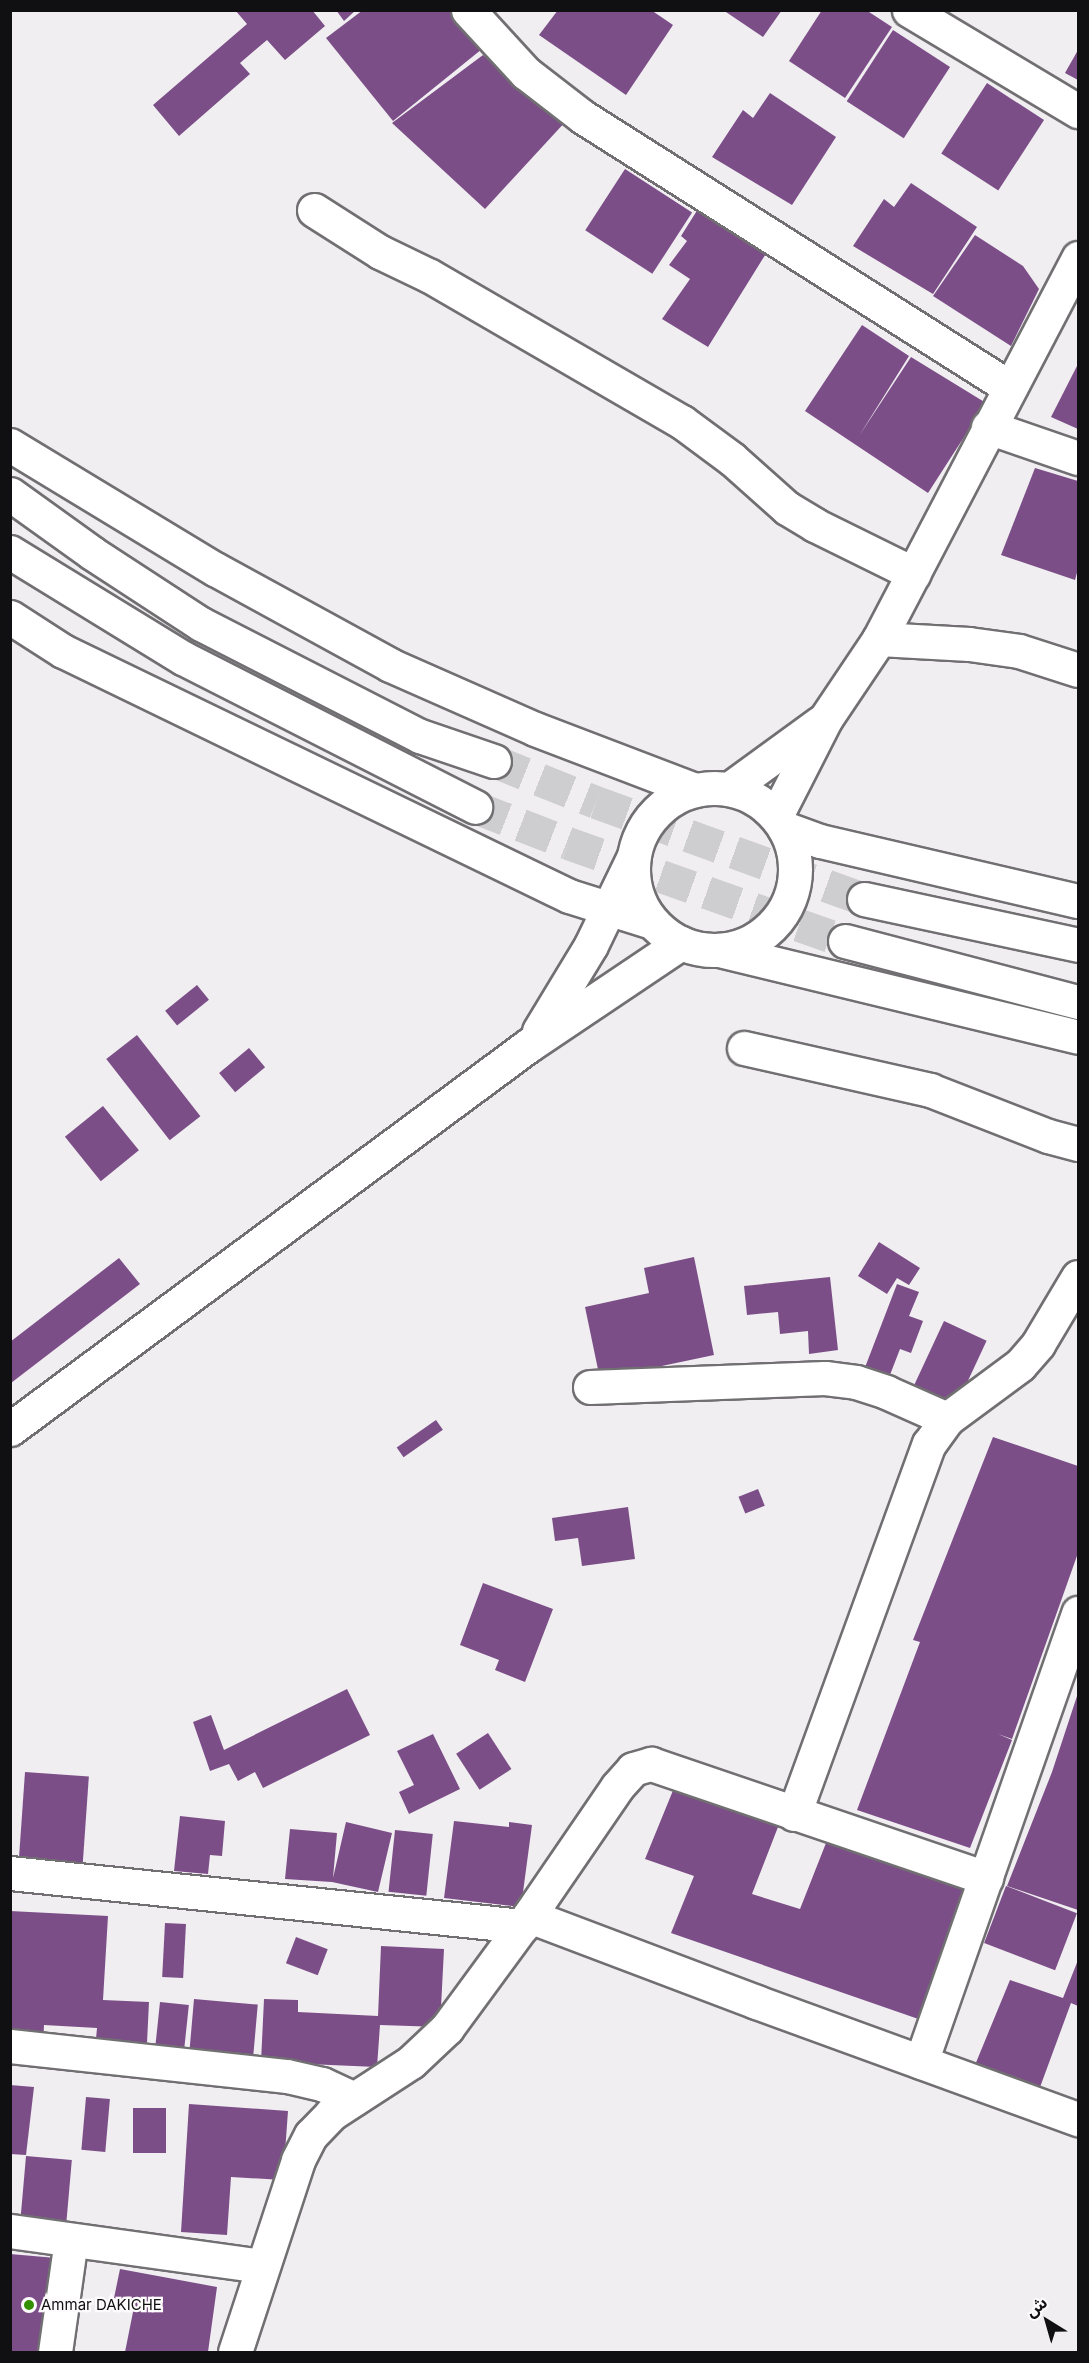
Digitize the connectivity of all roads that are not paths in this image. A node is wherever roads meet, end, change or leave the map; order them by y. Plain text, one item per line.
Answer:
1 (468, 10) edge
2 (909, 10) edge
3 (1078, 111) edge
4 (314, 210) dead end
5 (1078, 258) edge
6 (1009, 387) junction
7 (988, 428) junction
8 (10, 445) edge
9 (1078, 458) edge
10 (10, 494) edge
11 (10, 552) edge
12 (914, 574) junction
13 (10, 617) edge
14 (879, 639) junction
15 (1078, 670) edge
16 (826, 718) junction
17 (494, 761) tunnel mouth
18 (729, 789) junction
19 (695, 790) junction
20 (475, 807) tunnel mouth
21 (780, 822) junction
22 (633, 858) junction
23 (864, 899) tunnel mouth
24 (1078, 901) edge
25 (609, 910) junction
26 (652, 922) junction
27 (845, 941) tunnel mouth
28 (681, 943) junction
29 (1078, 945) edge
30 (717, 950) junction
31 (1078, 1002) edge
32 (1078, 1037) edge
33 (529, 1045) junction
34 (744, 1048) dead end
35 (1078, 1144) edge
36 (1078, 1277) edge
37 (590, 1387) dead end
38 (947, 1419) junction
39 (10, 1430) edge
40 (1078, 1613) edge
41 (794, 1814) junction
42 (10, 1872) edge
43 (986, 1878) junction
44 (526, 1921) junction
45 (10, 2046) edge
46 (921, 2062) junction
47 (354, 2099) junction
48 (1078, 2119) edge
49 (10, 2231) edge
50 (71, 2240) junction
51 (261, 2266) junction
52 (55, 2352) edge
53 (235, 2352) edge

1 - 6 main road
2 - 3 main road
4 - 12 main road
5 - 6 main road
6 - 7 main road
7 - 9 main road
7 - 12 main road
8 - 19 main road
10 - 17 main road
11 - 20 main road
12 - 14 main road
13 - 25 main road
14 - 15 main road
14 - 16 main road
16 - 18 main road
16 - 21 main road
18 - 19 main road
18 - 21 main road
19 - 22 main road
21 - 24 main road
21 - 30 main road
22 - 25 main road
22 - 26 main road
23 - 29 main road
25 - 26 main road
25 - 33 main road
26 - 28 main road
27 - 31 main road
28 - 30 main road
28 - 33 main road
30 - 32 main road
33 - 39 main road
34 - 35 main road
36 - 38 main road
37 - 38 main road
38 - 41 main road
40 - 43 main road
41 - 43 main road
41 - 44 main road
42 - 44 main road
43 - 46 main road
44 - 46 main road
44 - 47 main road
45 - 47 main road
46 - 48 main road
47 - 51 main road
49 - 50 main road
50 - 51 main road
50 - 52 main road
51 - 53 main road

